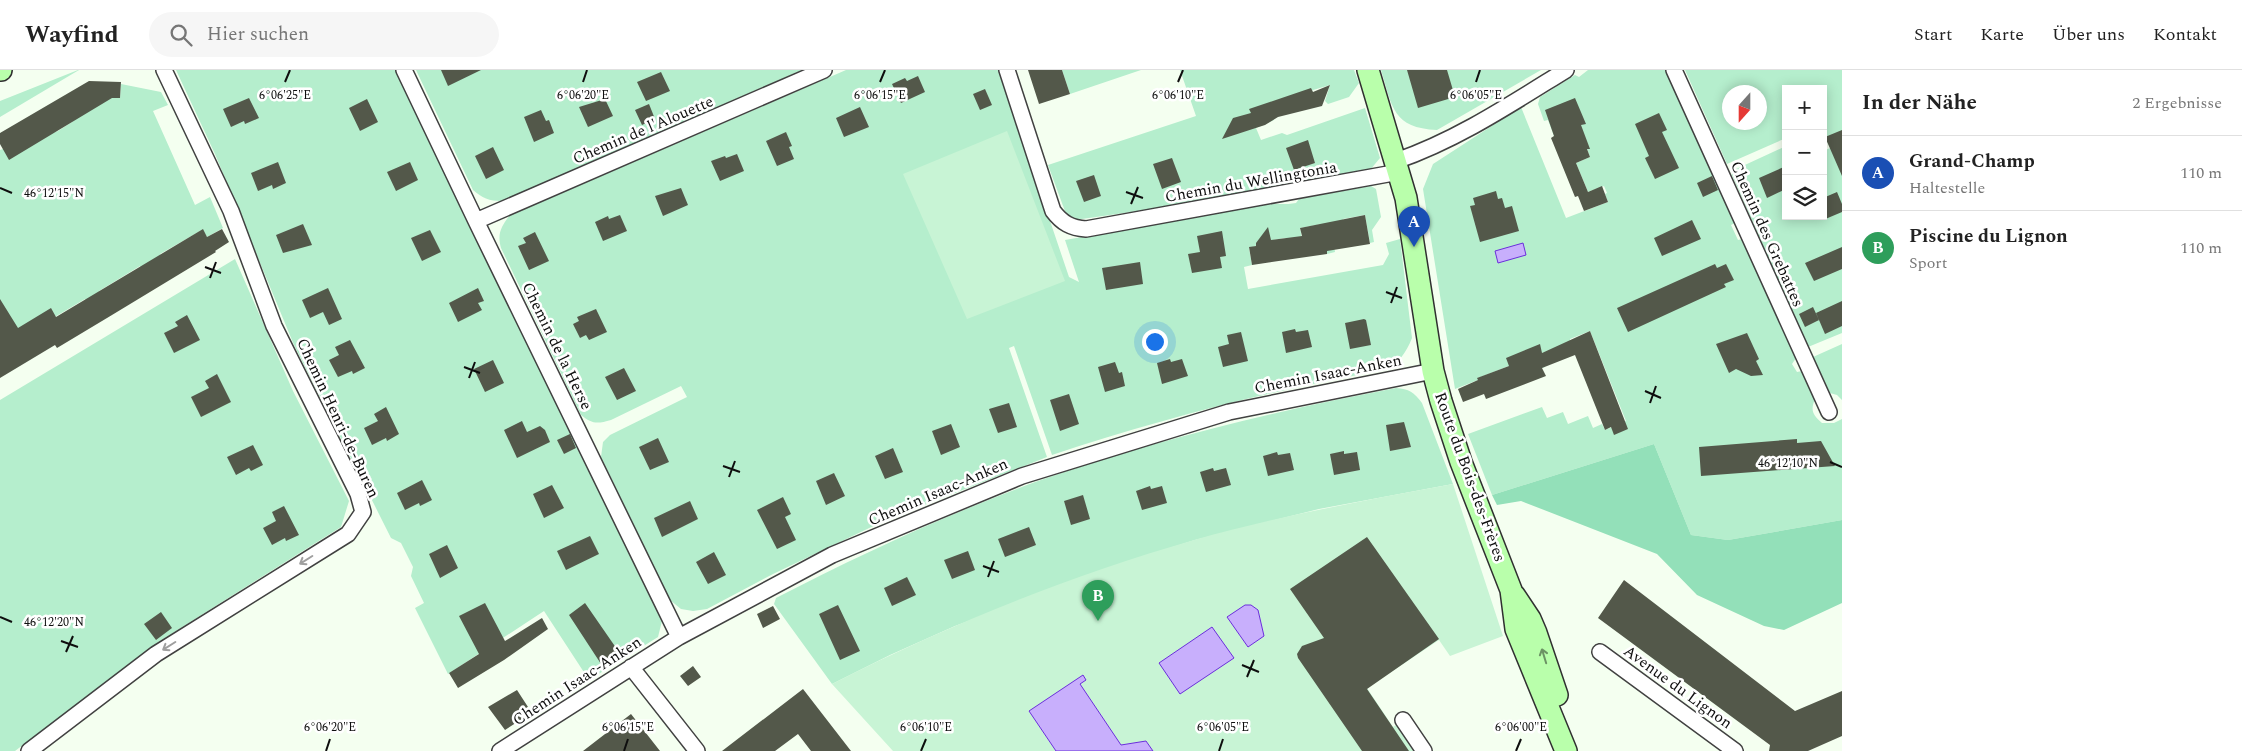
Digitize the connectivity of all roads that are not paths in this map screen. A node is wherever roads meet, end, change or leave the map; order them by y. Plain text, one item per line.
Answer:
1 (164, 70) edge
2 (404, 70) edge
3 (824, 70) edge
4 (1007, 70) edge
5 (1368, 70) edge
6 (1566, 70) edge
7 (1674, 70) edge
8 (1397, 167) junction
9 (476, 221) junction
10 (1433, 372) junction
11 (1829, 412) dead end
12 (1511, 590) junction
13 (679, 637) junction
14 (1600, 652) dead end
15 (631, 667) junction
16 (1403, 720) dead end
17 (29, 751) edge
18 (500, 751) edge
19 (697, 751) edge
20 (1424, 751) edge
21 (1566, 751) edge
22 (1578, 751) edge
23 (1735, 751) edge

1 -> 17 street, Chemin Henri-de-Buren
2 - 9 street, Chemin de la Herse
3 - 9 street, Chemin de l'Alouette
4 - 8 street, Chemin du Wellingtonia
5 - 8 street, Route du Bois-des-Frères
6 - 8 street, Chemin du Wellingtonia
7 - 11 street, Chemin des Grebattes
8 - 10 street, Route du Bois-des-Frères
9 - 13 street, Chemin de la Herse
10 - 12 street, Route du Bois-des-Frères
10 - 13 street, Chemin Isaac-Anken
12 - 21 street, Route du Bois-des-Frères
22 -> 12 street, Route du Bois-des-Frères
13 - 15 street, Chemin Isaac-Anken
14 - 23 street, Avenue du Lignon
15 - 18 street, Chemin Isaac-Anken
15 - 19 street
16 - 20 street

